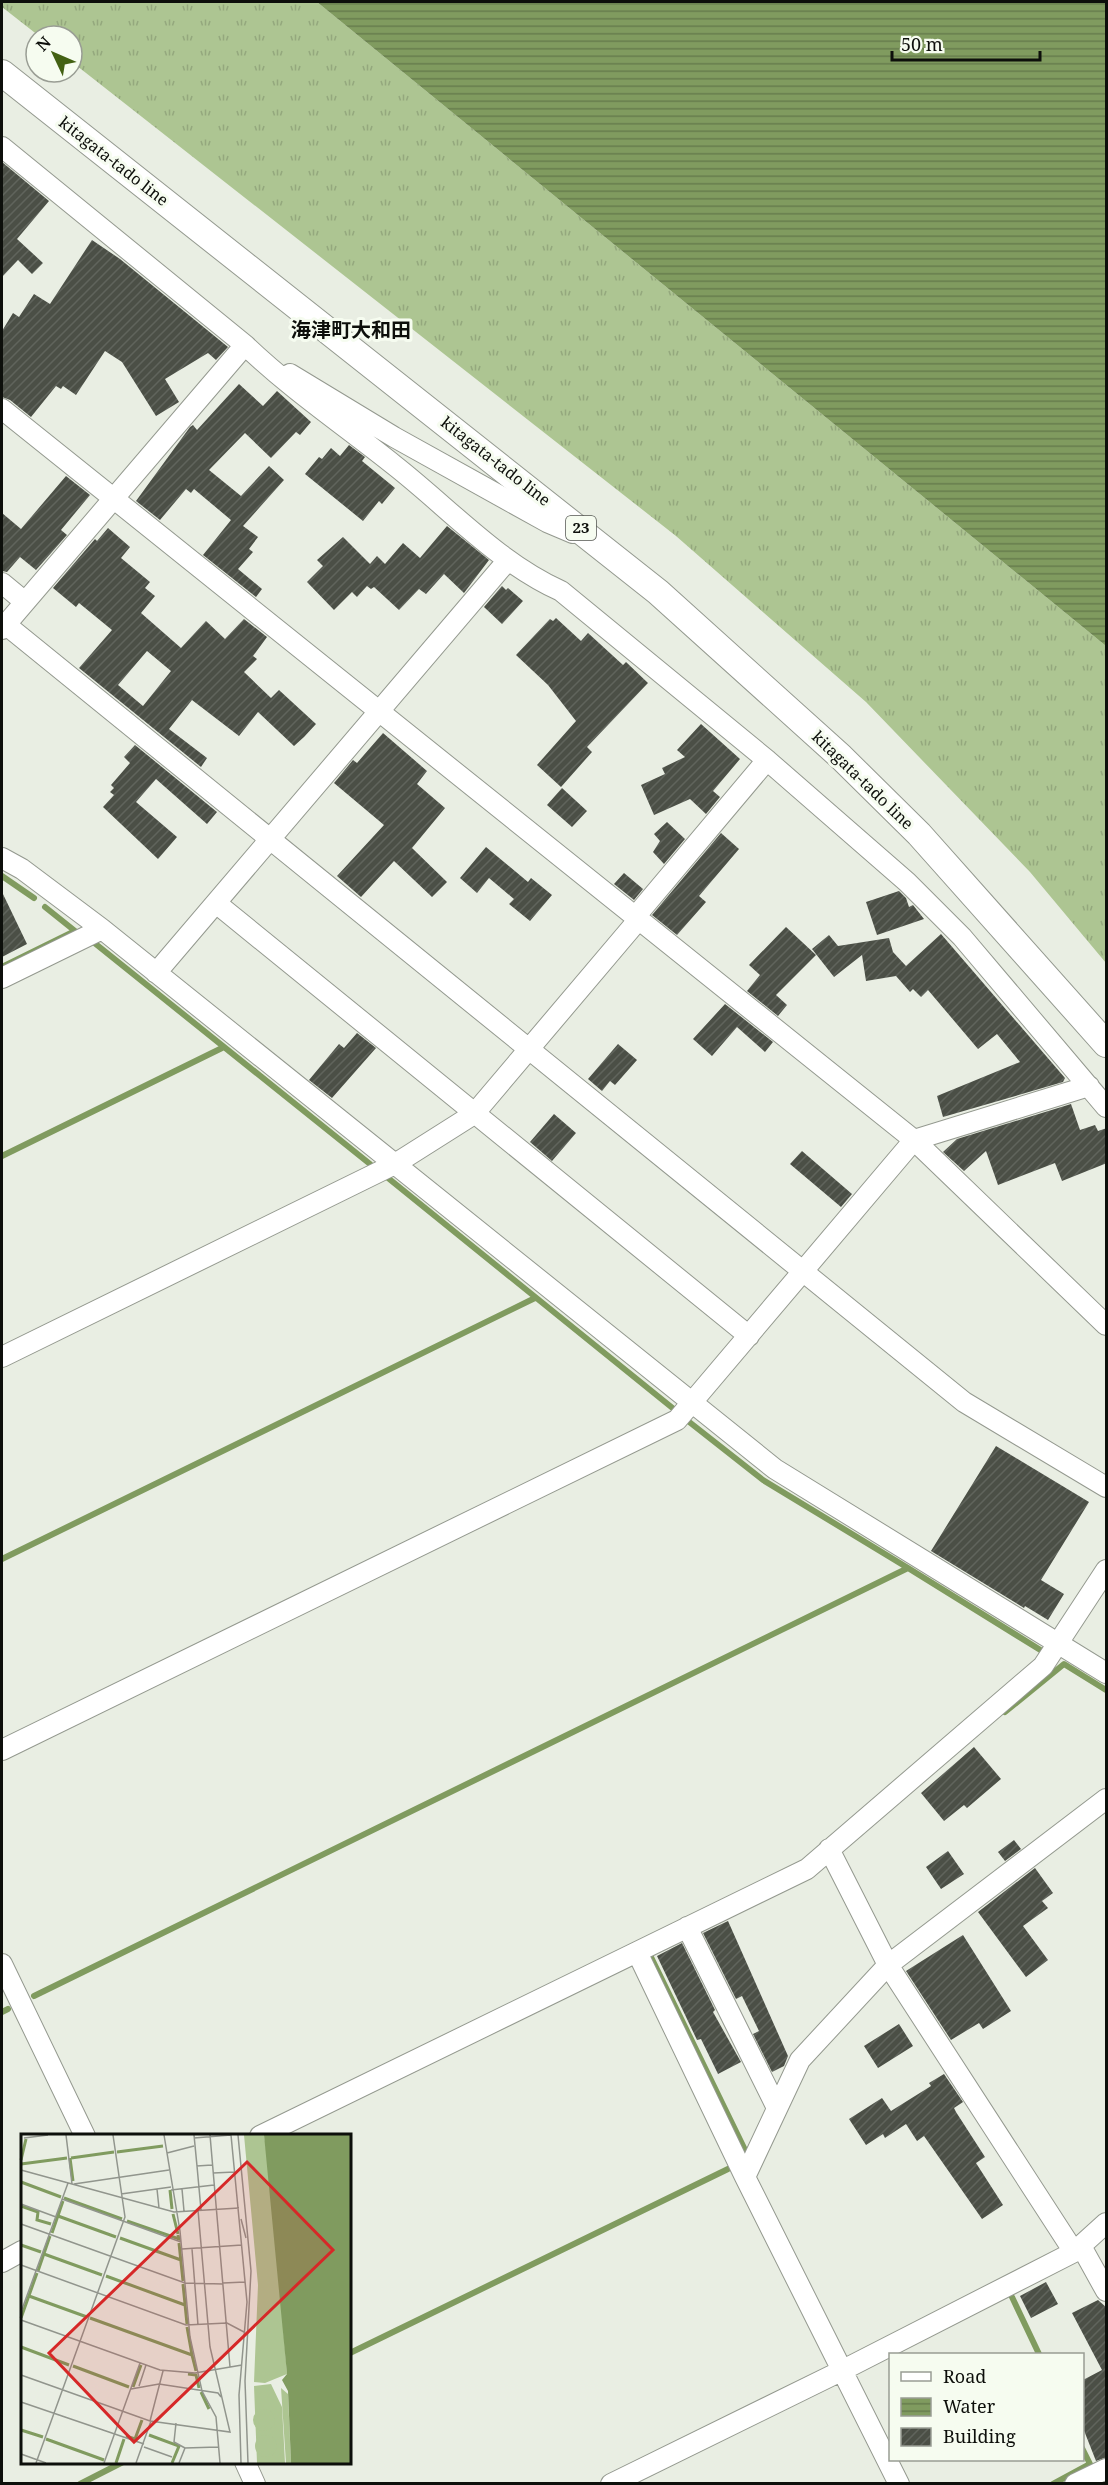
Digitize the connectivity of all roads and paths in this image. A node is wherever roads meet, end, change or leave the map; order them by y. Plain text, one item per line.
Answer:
1 (2, 73) edge
2 (2, 147) edge
3 (245, 345) junction
4 (2, 409) edge
5 (114, 498) junction
6 (600, 543) junction
7 (508, 560) junction
8 (2, 583) edge
9 (25, 602) junction
10 (3, 626) edge
11 (380, 711) junction
12 (767, 760) junction
13 (269, 840) junction
14 (2, 858) edge
15 (216, 903) junction
16 (637, 918) junction
17 (102, 929) junction
18 (156, 973) junction
19 (2, 978) edge
20 (1107, 1044) edge
21 (528, 1050) junction
22 (1089, 1086) junction
23 (1107, 1107) edge
24 (474, 1114) junction
25 (914, 1140) junction
26 (395, 1164) junction
27 (803, 1271) junction
28 (1107, 1325) edge
29 (749, 1336) junction
30 (2, 1357) edge
31 (692, 1404) junction
32 (1107, 1487) edge
33 (1107, 1570) edge
34 (1059, 1644) junction
35 (1107, 1673) edge
36 (2, 1750) edge
37 (1107, 1799) edge
38 (829, 1849) junction
39 (687, 1927) junction
40 (637, 1952) junction
41 (2, 1964) edge
42 (888, 1965) junction
43 (777, 2109) junction
44 (84, 2134) edge
45 (264, 2134) edge
46 (745, 2177) junction
47 (1107, 2223) edge
48 (1078, 2249) junction
49 (21, 2252) edge
50 (2, 2262) edge
51 (1107, 2291) edge
52 (843, 2370) junction
53 (245, 2464) edge
54 (1107, 2469) edge
55 (255, 2484) edge
56 (611, 2484) edge
57 (899, 2484) edge
58 (1075, 2484) edge

1 - 6 main road, kitagata-tado line / 23
2 - 3 street
3 - 5 street
3 - 6 street
3 - 7 street
4 - 5 street
5 - 9 street
5 - 11 street
6 - 20 main road, kitagata-tado line / 23
7 - 11 street
7 - 12 street
8 - 9 street
9 - 10 street
10 - 13 street
11 - 13 street
11 - 16 street
12 - 16 street
12 - 22 street
13 - 15 street
13 - 21 street
14 - 17 street
15 - 18 street
15 - 24 street
16 - 21 street
16 - 25 street
17 - 18 street
17 - 19 street
18 - 26 street
21 - 24 street
21 - 27 street
22 - 23 street
22 - 25 street
24 - 26 street
24 - 29 street
25 - 27 street
25 - 28 street
26 - 30 street
26 - 31 street
27 - 29 street
27 - 32 street
29 - 31 street
31 - 34 street
31 - 36 street
33 - 34 street
34 - 35 street
34 - 38 street
37 - 42 street
38 - 39 street
38 - 42 street
39 - 40 street
39 - 43 street
40 - 45 street
40 - 46 street
41 - 44 street
42 - 43 street
42 - 48 street
43 - 46 street
46 - 52 street
47 - 48 street
48 - 51 street
48 - 52 street
49 - 50 street
52 - 56 street
52 - 57 street
53 - 55 street
54 - 58 street

